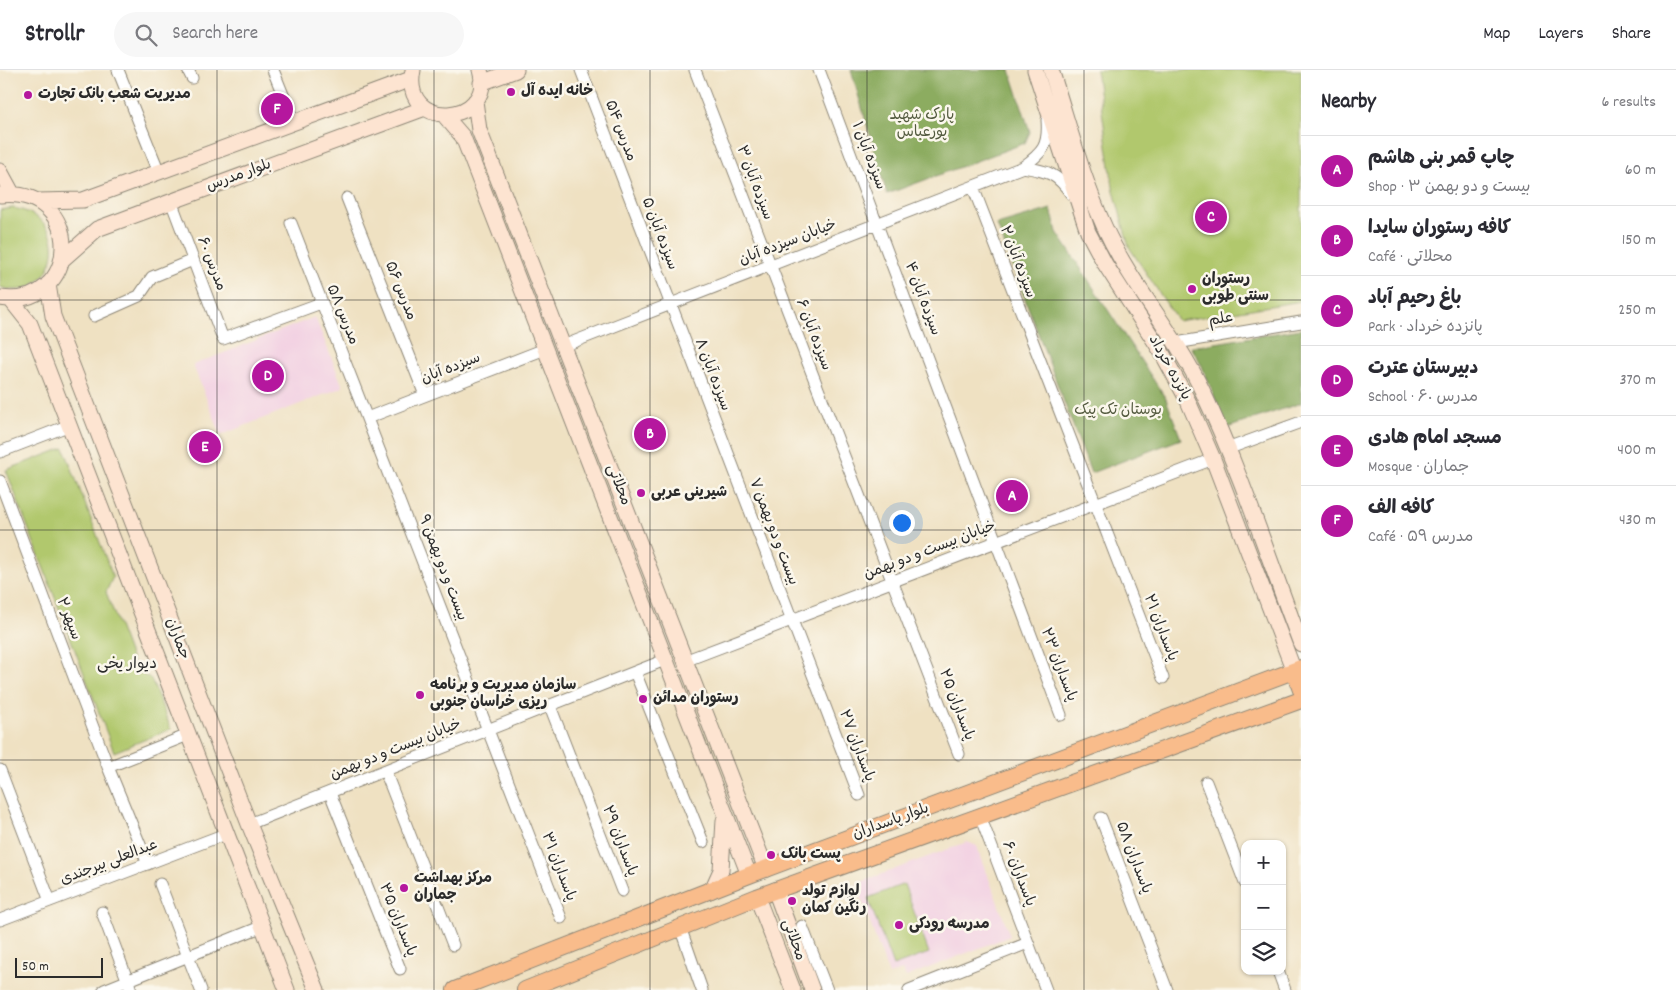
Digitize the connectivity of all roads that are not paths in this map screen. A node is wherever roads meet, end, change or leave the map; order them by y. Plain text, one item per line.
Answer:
1 (118, 70) edge
2 (273, 70) edge
3 (516, 70) edge
4 (581, 70) edge
5 (695, 70) edge
6 (819, 70) edge
7 (1035, 70) edge
8 (1052, 70) edge
9 (412, 74) edge
10 (481, 77) edge
11 (475, 101) junction
12 (425, 108) junction
13 (1047, 111) junction
14 (444, 115) junction
15 (294, 122) junction
16 (1023, 167) junction
17 (0, 172) edge
18 (159, 172) junction
19 (620, 174) joint
20 (973, 187) junction
21 (6, 194) edge
22 (347, 198) dead end
23 (38, 201) junction
24 (171, 201) junction
25 (1076, 202) junction
26 (291, 223) dead end
27 (878, 224) junction
28 (62, 260) junction
29 (193, 260) junction
30 (770, 266) junction
31 (48, 284) junction
32 (5, 299) edge
33 (321, 303) junction
34 (669, 305) junction
35 (94, 316) dead end
36 (1301, 322) edge
37 (1176, 343) junction
38 (563, 346) junction
39 (545, 349) junction
40 (425, 395) junction
41 (367, 418) junction
42 (1301, 422) edge
43 (70, 425) junction
44 (1227, 449) junction
45 (0, 452) edge
46 (727, 455) joint
47 (1213, 459) junction
48 (0, 481) edge
49 (1095, 504) junction
50 (996, 542) junction
51 (892, 582) junction
52 (791, 620) junction
53 (1301, 644) edge
54 (665, 660) junction
55 (686, 660) junction
56 (1297, 670) edge
57 (635, 672) junction
58 (1163, 678) dead end
59 (1301, 690) edge
60 (1301, 700) edge
61 (550, 706) junction
62 (824, 707) joint
63 (1060, 714) dead end
64 (489, 730) junction
65 (188, 735) junction
66 (960, 754) dead end
67 (108, 767) junction
68 (0, 770) edge
69 (384, 771) junction
70 (1206, 782) dead end
71 (330, 793) junction
72 (859, 796) dead end
73 (724, 813) junction
74 (980, 816) junction
75 (1101, 818) dead end
76 (249, 824) junction
77 (526, 826) joint
78 (228, 833) junction
79 (703, 842) dead end
80 (148, 864) junction
81 (766, 869) junction
82 (749, 875) junction
83 (1241, 875) edge
84 (160, 884) dead end
85 (712, 890) junction
86 (775, 890) junction
87 (622, 891) dead end
88 (756, 896) junction
89 (50, 901) junction
90 (102, 912) dead end
91 (562, 918) dead end
92 (0, 920) edge
93 (263, 926) junction
94 (802, 926) dead end
95 (680, 927) junction
96 (1028, 943) junction
97 (453, 945) dead end
98 (188, 956) junction
99 (400, 969) dead end
100 (1279, 975) edge
101 (129, 985) edge
102 (104, 990) edge
103 (201, 990) edge
104 (288, 990) edge
105 (316, 990) edge
106 (455, 990) edge
107 (525, 990) edge
108 (702, 990) edge
109 (793, 990) edge
110 (812, 990) edge
111 (827, 990) edge
112 (909, 990) edge
113 (1046, 990) edge
114 (1167, 990) edge
115 (1285, 990) edge

1 - 18 street
2 - 15 street
3 - 10 main road
4 - 19 street, مدرس ۵۴
5 - 30 street, سیزده آبان ۳
6 - 27 street, سیزده آبان ۱
7 - 13 main road, پانزده خرداد
8 - 37 main road, پانزده خرداد
9 - 12 main road
9 - 15 main road, بلوار مدرس
10 - 11 main road
11 - 14 main road
11 - 38 main road, محلاتی
12 - 14 main road
12 - 24 main road, بلوار مدرس
13 - 16 street, خیابان سیزده آبان
13 - 25 main road, پانزده خرداد
14 - 39 main road, محلاتی
15 - 18 main road, بلوار مدرس
16 - 20 street, خیابان سیزده آبان
16 - 25 street
17 - 21 main road
18 - 23 main road, بلوار مدرس
19 - 34 street, سیزده آبان ۵
20 - 27 street, خیابان سیزده آبان
20 - 49 street, سیزده آبان ۲
21 - 23 main road
22 - 40 street, مدرس ۵۶
23 - 28 main road
24 - 28 main road, بلوار مدرس
24 - 29 street, مدرس ۶۰
25 - 47 main road, پانزده خرداد
26 - 33 street, مدرس ۵۸
27 - 30 street, خیابان سیزده آبان
27 - 50 street, سیزده آبان ۴
28 - 31 main road
29 - 33 street, مدرس ۶۰
29 - 35 street
30 - 34 street, خیابان سیزده آبان
30 - 51 street, سیزده آبان ۶
31 - 32 main road
31 - 76 main road, جماران
32 - 43 main road, جماران
33 - 41 street, مدرس ۵۸
34 - 38 street, خیابان سیزده آبان
34 - 46 street, سیزده آبان ۸
36 - 37 street, علم
37 - 44 main road, پانزده خرداد
38 - 55 main road, محلاتی
39 - 40 street, سیزده آبان
39 - 54 main road, محلاتی
40 - 41 street, سیزده آبان
41 - 64 street, بیست و دو بهمن ۹
42 - 44 street
43 - 45 street
43 - 65 main road, جماران
44 - 53 main road, پانزده خرداد
46 - 52 street, بیست و دو بهمن ۷
47 - 49 street, خیابان بیست و دو بهمن
47 - 56 main road, پانزده خرداد
48 - 67 street, سپهر ۲
49 - 50 street, خیابان بیست و دو بهمن
49 - 58 street, پاسداران ۲۱
50 - 51 street, خیابان بیست و دو بهمن
50 - 63 street, پاسداران ۲۳
51 - 52 street, خیابان بیست و دو بهمن
51 - 66 street, پاسداران ۲۵
52 - 55 street, خیابان بیست و دو بهمن
52 - 62 street, بیست و دو بهمن ۷
54 - 57 street, خیابان بیست و دو بهمن
54 - 73 main road, محلاتی
55 - 81 main road, محلاتی
56 - 59 main road
56 - 81 main road, بلوار پاسداران
57 - 61 street, خیابان بیست و دو بهمن
57 - 79 street
60 - 74 main road, بلوار پاسداران
61 - 64 street, خیابان بیست و دو بهمن
61 - 87 street, پاسداران ۲۹
62 - 72 street, پاسداران ۲۷
64 - 69 street, خیابان بیست و دو بهمن
64 - 77 street, بیست و دو بهمن ۹
65 - 67 street
65 - 78 main road, جماران
67 - 80 street, سپهر ۲
68 - 89 street
69 - 71 street, خیابان بیست و دو بهمن
69 - 97 street
70 - 83 street
71 - 76 street, خیابان بیست و دو بهمن
71 - 99 street, پاسداران ۳۵
73 - 82 main road, محلاتی
73 - 85 main road
74 - 86 main road, بلوار پاسداران
74 - 96 street, پاسداران ۶۰
75 - 114 street, پاسداران ۵۸
76 - 78 main road
76 - 105 main road, جماران
77 - 91 street, پاسداران ۳۱
78 - 80 street, عبدالعلی بیرجندی
78 - 93 main road, جماران
80 - 89 street, عبدالعلی بیرجندی
81 - 82 main road, بلوار پاسداران
81 - 86 main road
82 - 85 main road, بلوار پاسداران
82 - 88 main road
84 - 98 street
85 - 106 main road, بلوار پاسداران
86 - 88 main road, بلوار پاسداران
86 - 110 main road, محلاتی
88 - 95 main road, بلوار پاسداران
88 - 109 main road, محلاتی
89 - 92 street, عبدالعلی بیرجندی
90 - 101 street
93 - 98 street
93 - 104 main road, جماران
94 - 111 street
95 - 107 main road, بلوار پاسداران
95 - 108 street
96 - 112 street
96 - 113 street, پاسداران ۶۰
98 - 101 street
98 - 103 street
100 - 115 street
101 - 102 street

